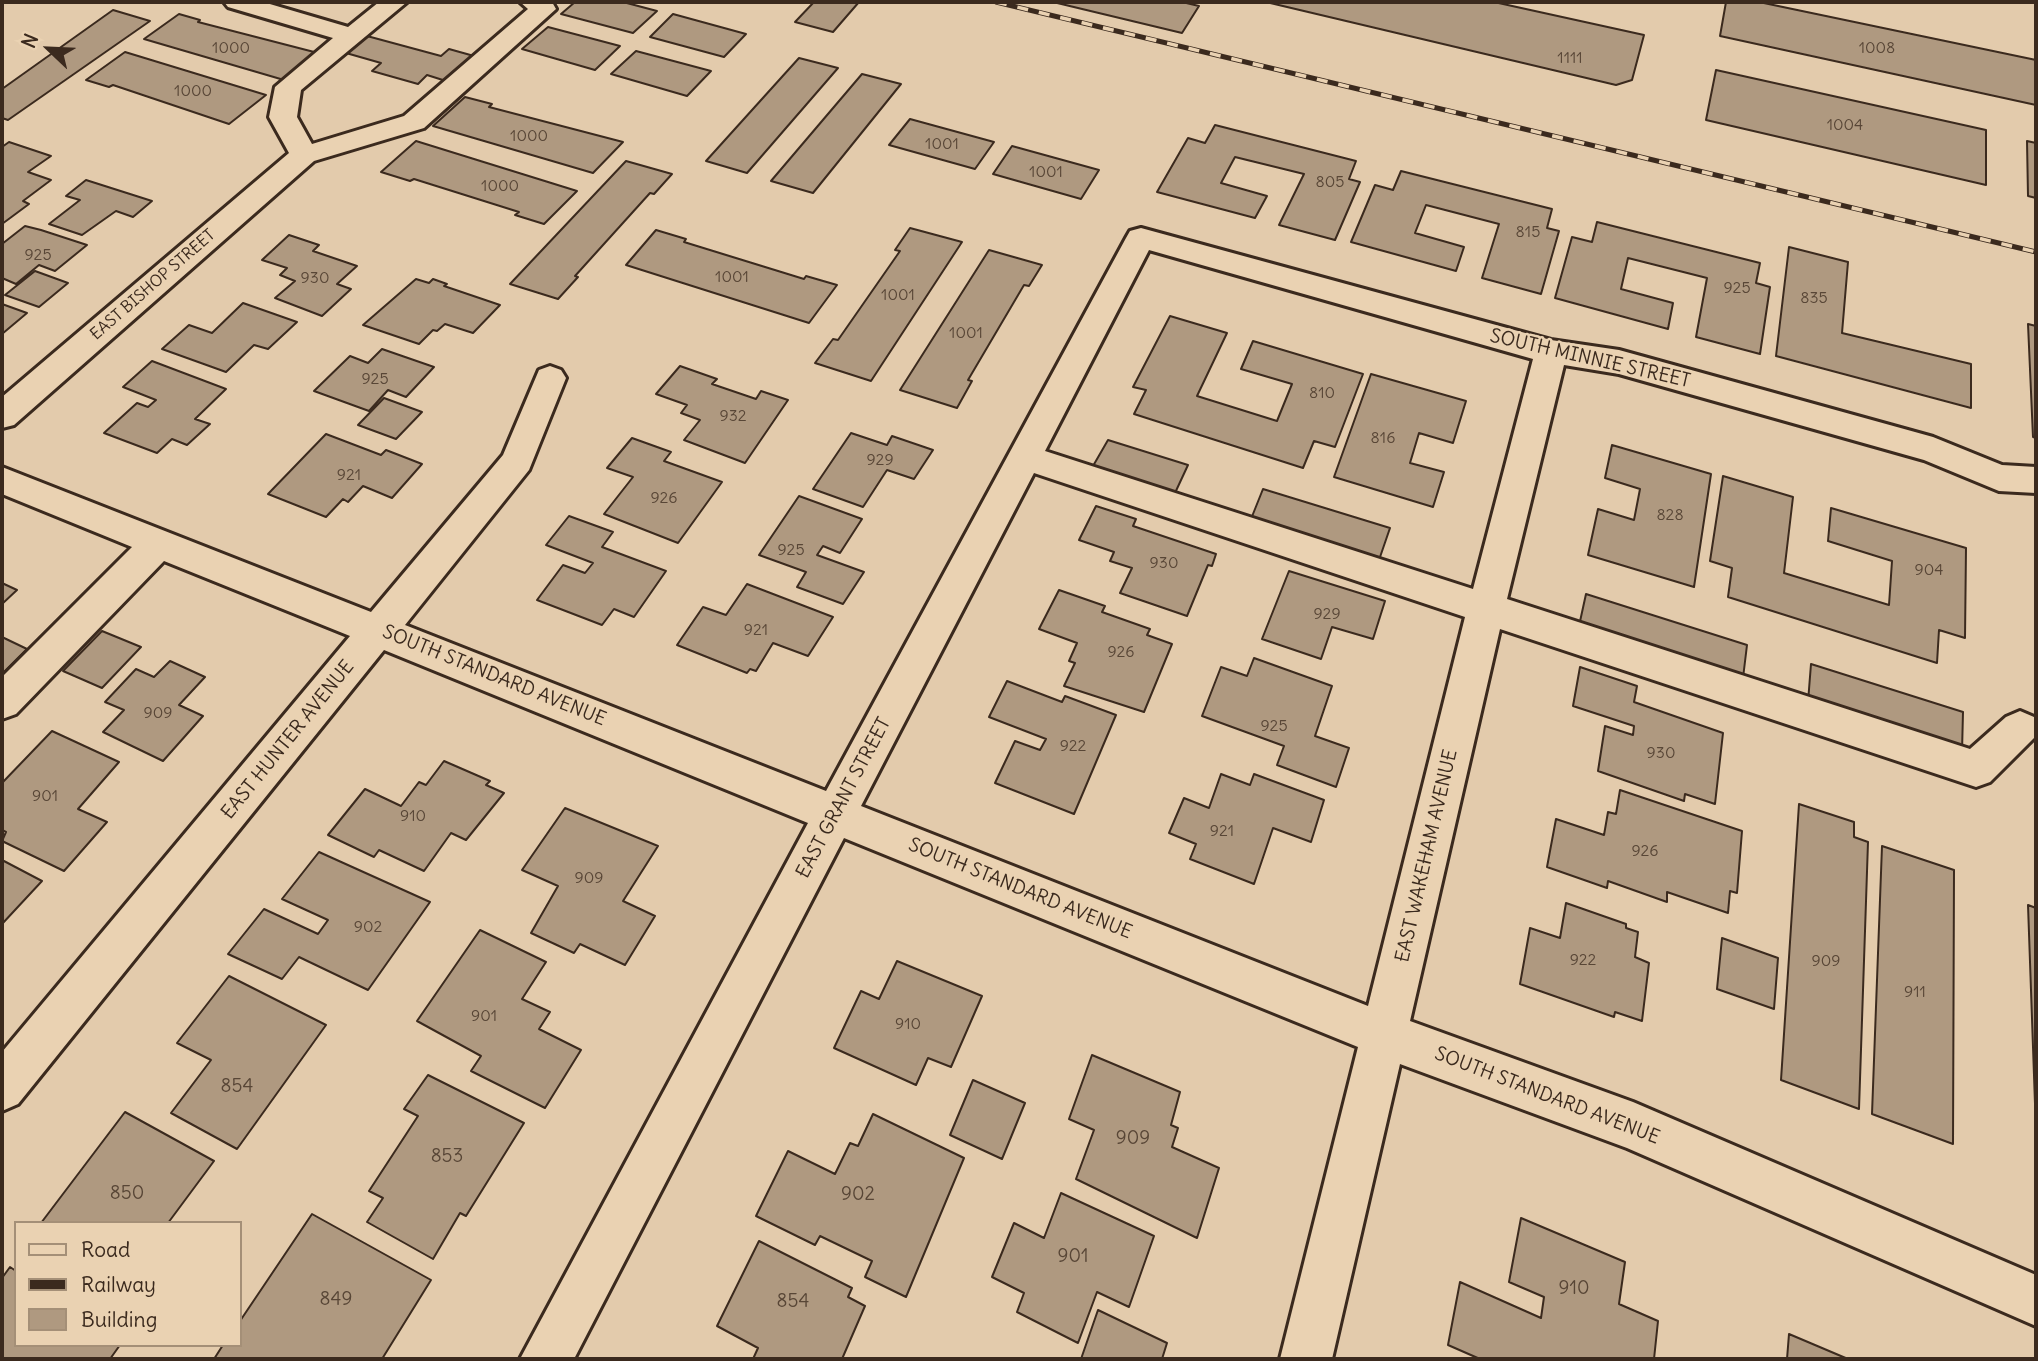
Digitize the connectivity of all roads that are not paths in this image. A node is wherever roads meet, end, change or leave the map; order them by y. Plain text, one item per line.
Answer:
1 (237, 2) edge
2 (394, 2) edge
3 (532, 2) edge
4 (352, 36) junction
5 (304, 155) junction
6 (1141, 237) joint
7 (1551, 352) junction
8 (550, 378) dead end
9 (2, 415) edge
10 (1024, 457) junction
11 (2, 480) edge
12 (2036, 480) edge
13 (160, 541) junction
14 (1486, 607) junction
15 (379, 629) junction
16 (2, 702) edge
17 (2020, 729) dead end
18 (835, 815) junction
19 (1384, 1035) junction
20 (2, 1088) edge
21 (2036, 1301) edge
22 (546, 1359) edge
23 (1306, 1359) edge

1 - 4 street
2 - 4 street
3 - 5 street
4 - 5 street
5 - 9 street, EAST BISHOP STREET
6 - 7 street, SOUTH MINNIE STREET
6 - 10 street, EAST GRANT STREET
7 - 12 street, SOUTH MINNIE STREET
7 - 14 street, EAST WAKEHAM AVENUE
8 - 15 street, EAST HUNTER AVENUE
10 - 14 street
10 - 18 street, EAST GRANT STREET
11 - 13 street, SOUTH STANDARD AVENUE
13 - 15 street, SOUTH STANDARD AVENUE
13 - 16 street
14 - 17 street
14 - 19 street, EAST WAKEHAM AVENUE
15 - 18 street, SOUTH STANDARD AVENUE
15 - 20 street, EAST HUNTER AVENUE
18 - 19 street, SOUTH STANDARD AVENUE
18 - 22 street, EAST GRANT STREET
19 - 21 street, SOUTH STANDARD AVENUE
19 - 23 street, EAST WAKEHAM AVENUE

